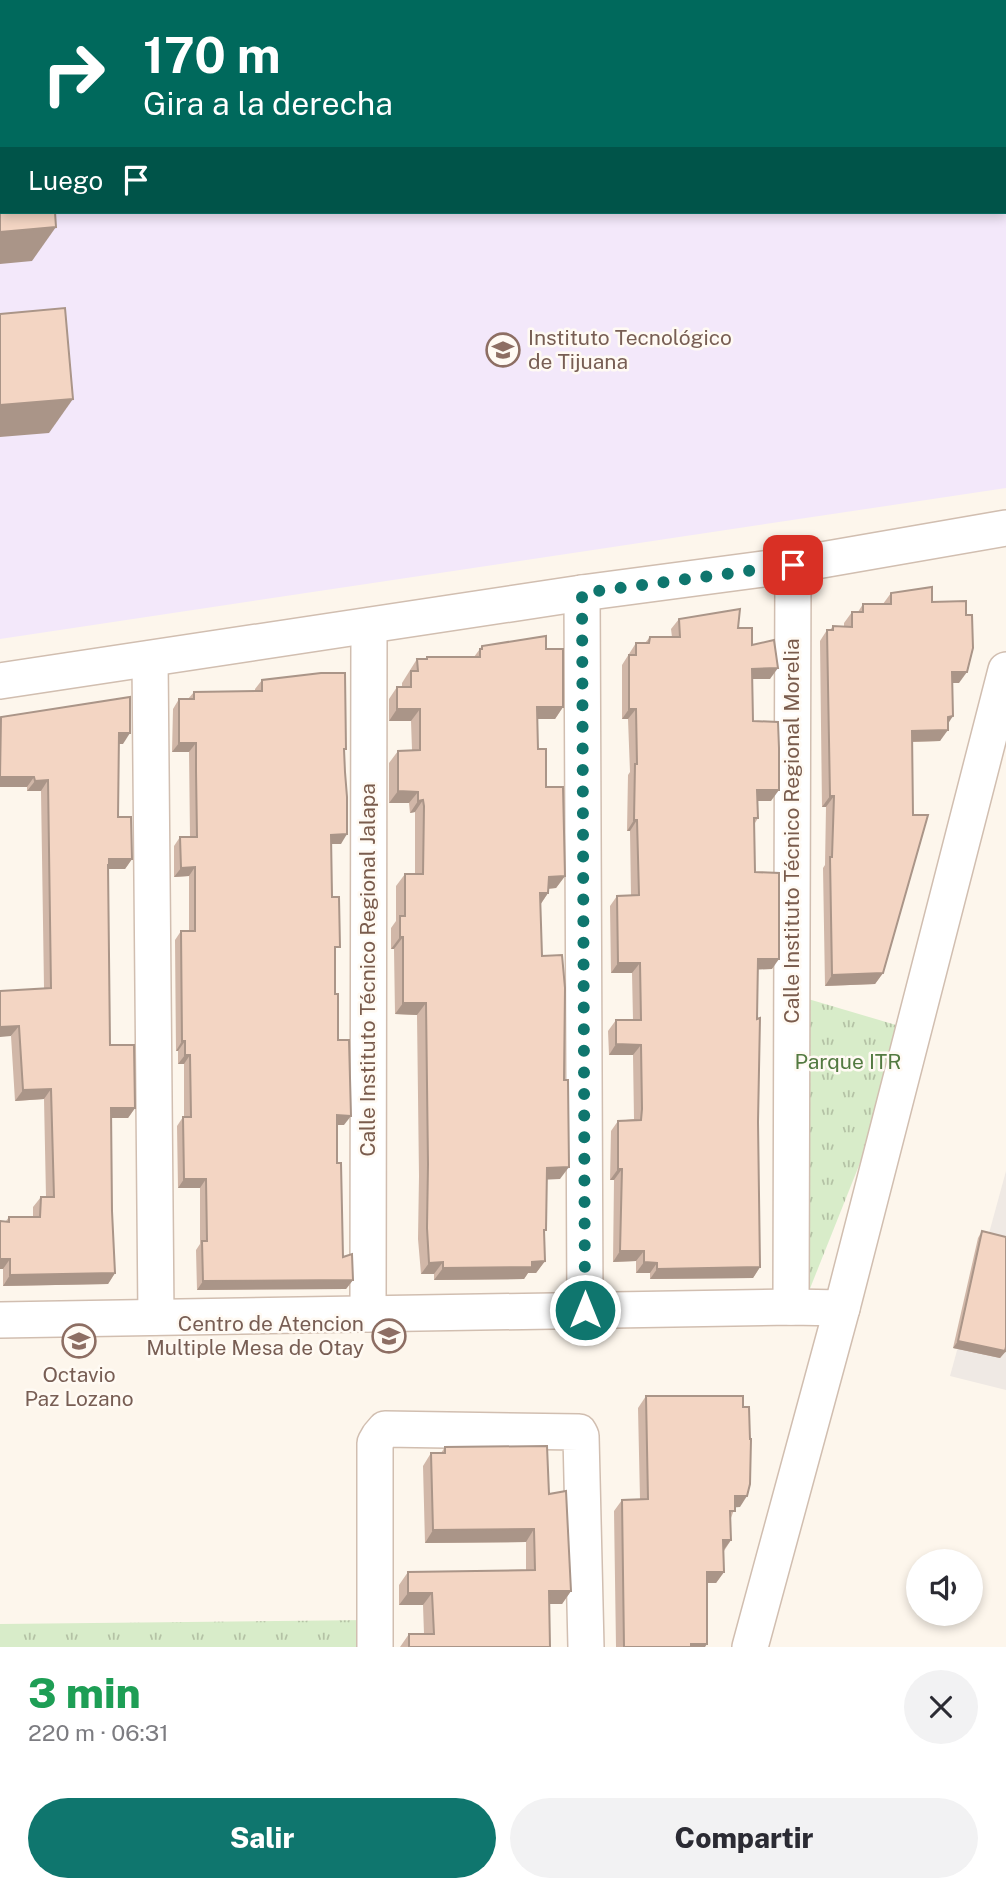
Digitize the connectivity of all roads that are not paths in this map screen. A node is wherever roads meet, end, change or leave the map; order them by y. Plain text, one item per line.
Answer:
1 (1006, 528) edge
2 (793, 565) junction
3 (582, 593) junction
4 (369, 626) junction
5 (150, 659) junction
6 (1006, 670) edge
7 (0, 681) edge
8 (791, 1307) junction
9 (842, 1308) junction
10 (585, 1310) junction
11 (368, 1314) junction
12 (156, 1317) junction
13 (0, 1320) edge
14 (375, 1647) edge
15 (586, 1647) edge
16 (750, 1647) edge

1 - 2 street
2 - 3 street
2 - 8 street, Calle Instituto Técnico Regional Morelia
3 - 4 street
3 - 10 street
4 - 5 street
4 - 11 street, Calle Instituto Técnico Regional Jalapa
5 - 7 street
5 - 12 street
6 - 9 street
8 - 9 street
8 - 10 street
9 - 16 street
10 - 11 street
11 - 12 street
12 - 13 street
14 - 15 street

